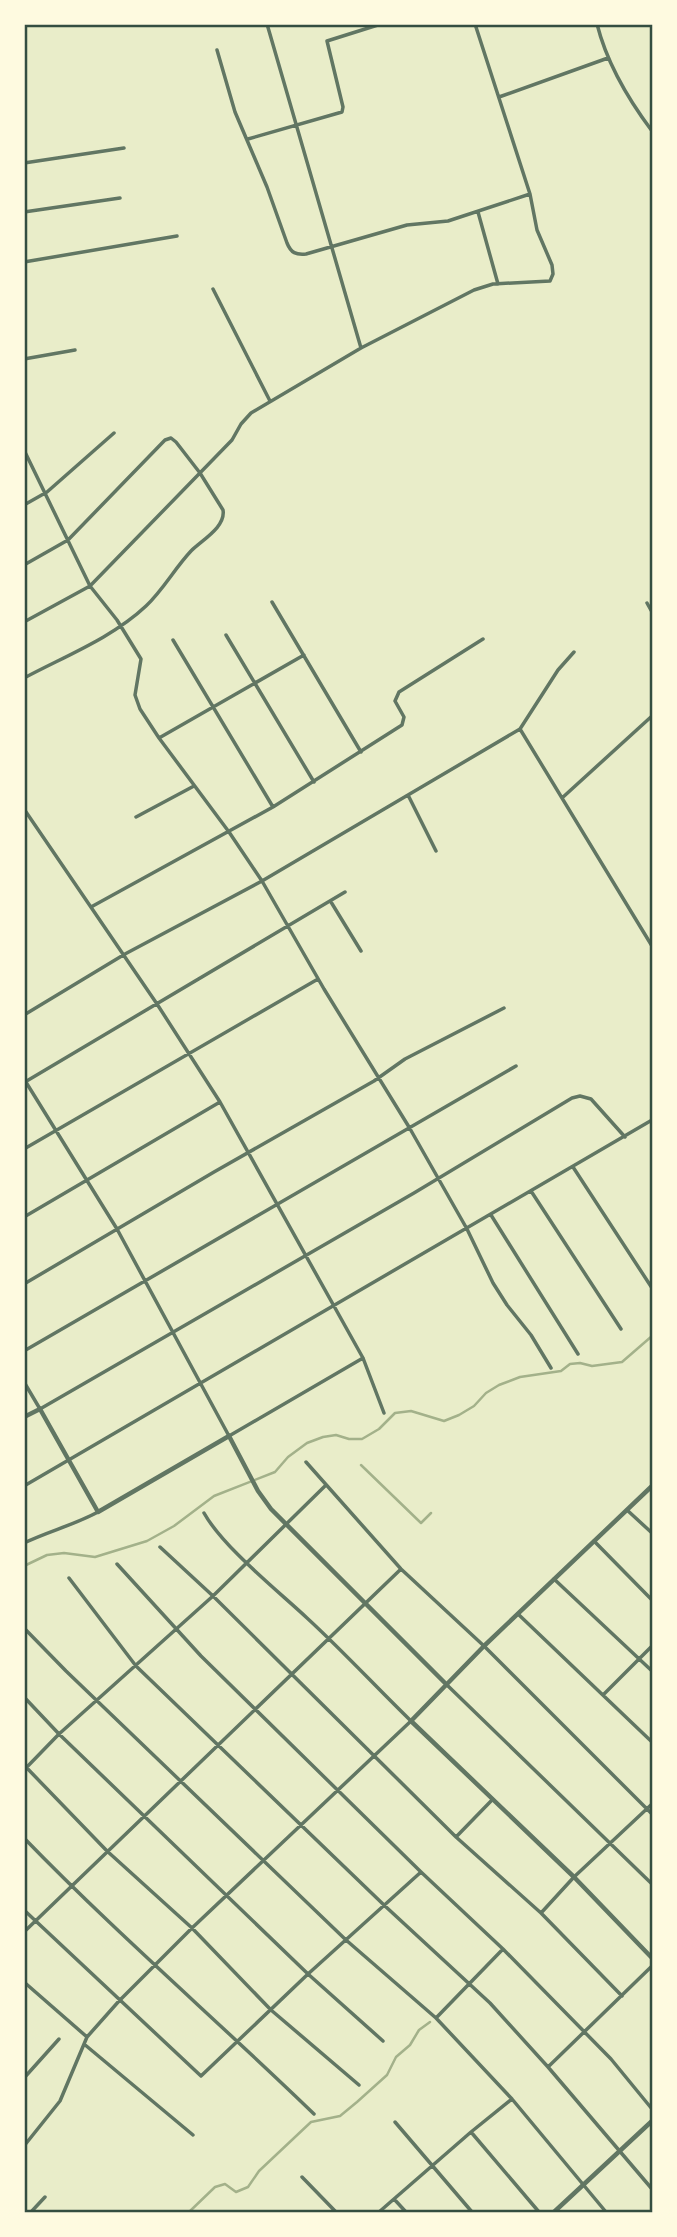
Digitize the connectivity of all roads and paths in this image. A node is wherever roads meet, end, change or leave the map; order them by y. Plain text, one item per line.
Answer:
1 (267, 24) edge
2 (381, 24) edge
3 (475, 24) edge
4 (597, 24) edge
5 (217, 50) dead end
6 (608, 58) junction
7 (499, 97) junction
8 (296, 124) junction
9 (653, 131) edge
10 (247, 139) junction
11 (124, 148) dead end
12 (24, 163) edge
13 (530, 194) junction
14 (120, 198) dead end
15 (478, 211) junction
16 (24, 212) edge
17 (177, 236) dead end
18 (332, 249) junction
19 (24, 262) edge
20 (498, 284) junction
21 (213, 289) dead end
22 (361, 348) junction
23 (75, 350) dead end
24 (24, 359) edge
25 (270, 401) junction
26 (114, 433) dead end
27 (24, 450) edge
28 (200, 473) junction
29 (47, 492) junction
30 (24, 505) edge
31 (68, 540) junction
32 (24, 565) edge
33 (90, 586) junction
34 (272, 601) dead end
35 (647, 603) dead end
36 (653, 612) edge
37 (24, 622) edge
38 (119, 625) junction
39 (226, 635) dead end
40 (483, 639) dead end
41 (173, 640) dead end
42 (574, 652) dead end
43 (304, 655) junction
44 (24, 678) edge
45 (255, 683) junction
46 (213, 707) junction
47 (653, 716) edge
48 (520, 729) junction
49 (159, 738) junction
50 (361, 752) junction
51 (314, 782) junction
52 (194, 786) junction
53 (408, 795) junction
54 (562, 798) junction
55 (273, 807) junction
56 (24, 809) edge
57 (136, 817) dead end
58 (229, 832) junction
59 (436, 851) dead end
60 (262, 881) junction
61 (345, 892) dead end
62 (331, 901) junction
63 (91, 907) junction
64 (289, 926) junction
65 (653, 946) edge
66 (361, 951) dead end
67 (124, 955) junction
68 (318, 979) junction
69 (157, 1004) junction
70 (505, 1008) dead end
71 (24, 1015) edge
72 (189, 1054) junction
73 (516, 1066) dead end
74 (378, 1078) junction
75 (25, 1081) edge
76 (220, 1102) junction
77 (653, 1120) edge
78 (410, 1127) junction
79 (56, 1131) junction
80 (625, 1137) junction
81 (24, 1149) edge
82 (247, 1153) junction
83 (573, 1167) junction
84 (439, 1178) junction
85 (86, 1180) junction
86 (531, 1191) junction
87 (276, 1204) junction
88 (491, 1215) junction
89 (24, 1217) edge
90 (117, 1229) junction
91 (467, 1229) junction
92 (305, 1255) junction
93 (145, 1280) junction
94 (24, 1284) edge
95 (653, 1288) edge
96 (334, 1307) junction
97 (621, 1329) dead end
98 (173, 1332) junction
99 (24, 1351) edge
100 (578, 1354) dead end
101 (363, 1359) junction
102 (551, 1368) dead end
103 (24, 1382) edge
104 (201, 1384) junction
105 (40, 1409) junction
106 (384, 1413) dead end
107 (24, 1417) edge
108 (229, 1436) junction
109 (69, 1462) junction
110 (306, 1462) dead end
111 (24, 1486) edge
112 (325, 1486) junction
113 (653, 1486) edge
114 (627, 1510) junction
115 (98, 1512) junction
116 (204, 1513) dead end
117 (285, 1525) junction
118 (653, 1533) edge
119 (594, 1541) junction
120 (24, 1543) edge
121 (160, 1547) dead end
122 (247, 1562) junction
123 (117, 1564) dead end
124 (401, 1569) junction
125 (69, 1578) dead end
126 (554, 1579) junction
127 (214, 1596) junction
128 (653, 1600) edge
129 (366, 1604) junction
130 (518, 1614) junction
131 (24, 1628) edge
132 (176, 1631) junction
133 (330, 1639) junction
134 (484, 1646) junction
135 (653, 1647) edge
136 (640, 1659) junction
137 (136, 1665) junction
138 (653, 1671) edge
139 (293, 1675) junction
140 (447, 1685) junction
141 (603, 1695) junction
142 (24, 1697) edge
143 (99, 1701) junction
144 (256, 1709) junction
145 (411, 1721) junction
146 (59, 1734) junction
147 (653, 1742) edge
148 (218, 1745) junction
149 (374, 1757) junction
150 (25, 1767) edge
151 (181, 1780) junction
152 (338, 1792) junction
153 (492, 1800) junction
154 (653, 1804) edge
155 (647, 1809) junction
156 (653, 1814) edge
157 (144, 1815) junction
158 (302, 1825) junction
159 (456, 1836) junction
160 (24, 1838) edge
161 (612, 1844) junction
162 (107, 1850) junction
163 (263, 1860) junction
164 (421, 1872) junction
165 (574, 1877) junction
166 (653, 1884) edge
167 (72, 1887) junction
168 (227, 1895) junction
169 (385, 1906) junction
170 (24, 1910) edge
171 (541, 1913) junction
172 (35, 1921) junction
173 (192, 1928) junction
174 (24, 1931) edge
175 (346, 1940) junction
176 (503, 1949) junction
177 (653, 1958) edge
178 (155, 1965) junction
179 (653, 1966) edge
180 (308, 1974) junction
181 (24, 1982) edge
182 (469, 1984) junction
183 (622, 1996) junction
184 (119, 2001) junction
185 (271, 2010) junction
186 (436, 2018) junction
187 (585, 2033) junction
188 (87, 2037) junction
189 (60, 2039) dead end
190 (239, 2041) junction
191 (383, 2041) dead end
192 (84, 2044) junction
193 (548, 2067) junction
194 (24, 2078) edge
195 (359, 2085) dead end
196 (512, 2099) junction
197 (653, 2109) edge
198 (314, 2114) dead end
199 (653, 2121) edge
200 (395, 2122) dead end
201 (471, 2132) junction
202 (193, 2135) dead end
203 (24, 2146) edge
204 (621, 2151) junction
205 (432, 2166) junction
206 (302, 2177) dead end
207 (585, 2186) junction
208 (653, 2189) edge
209 (46, 2197) dead end
210 (394, 2199) junction
211 (31, 2213) edge
212 (336, 2213) edge
213 (379, 2213) edge
214 (406, 2213) edge
215 (472, 2213) edge
216 (539, 2213) edge
217 (554, 2213) edge
218 (606, 2213) edge

1 - 8 street
2 - 8 street
3 - 7 street
4 - 6 street
5 - 10 street
6 - 7 street
6 - 9 street
7 - 13 street
8 - 10 street
8 - 18 street
10 - 18 street
11 - 12 street
13 - 15 street
13 - 20 street
14 - 16 street
15 - 18 street
15 - 20 street
17 - 19 street
18 - 22 street
20 - 22 street
21 - 25 street
22 - 25 street
23 - 24 street
25 - 28 street
26 - 29 street
27 - 29 street
28 - 31 street
28 - 33 street
28 - 38 street
29 - 30 street
29 - 31 street
31 - 32 street
31 - 33 street
33 - 37 street
33 - 38 street
34 - 43 street
35 - 36 street
38 - 44 street
38 - 49 street
39 - 45 street
40 - 50 street
41 - 46 street
42 - 48 street
43 - 45 street
43 - 50 street
45 - 46 street
45 - 51 street
46 - 49 street
46 - 55 street
47 - 54 street
48 - 53 street
48 - 54 street
49 - 52 street
50 - 51 street
51 - 55 street
52 - 57 street
52 - 58 street
53 - 59 street
53 - 60 street
54 - 65 street
55 - 58 street
56 - 63 street
58 - 60 street
58 - 63 street
60 - 64 street
60 - 67 street
61 - 62 street
62 - 64 street
62 - 66 street
63 - 67 street
64 - 68 street
64 - 69 street
67 - 69 street
67 - 71 street
68 - 72 street
68 - 74 street
69 - 72 street
69 - 75 street
70 - 74 street
72 - 76 street
72 - 79 street
73 - 78 street
74 - 78 street
74 - 82 street
75 - 79 street
76 - 82 street
76 - 85 street
77 - 80 street
78 - 84 street
78 - 87 street
79 - 81 street
79 - 85 street
80 - 83 street
80 - 84 street
82 - 87 street
82 - 90 street
83 - 86 street
83 - 95 street
84 - 91 street
84 - 92 street
85 - 89 street
85 - 90 street
86 - 88 street
86 - 97 street
87 - 92 street
87 - 93 street
88 - 91 street
88 - 100 street
90 - 93 street
90 - 94 street
91 - 96 street
91 - 102 street
92 - 96 street
92 - 98 street
93 - 98 street
93 - 99 street
96 - 101 street
96 - 104 street
98 - 104 street
98 - 105 street
101 - 106 street
101 - 108 street
103 - 105 street
104 - 108 street
104 - 109 street
105 - 107 street
105 - 109 street
108 - 115 street
108 - 117 street
109 - 111 street
109 - 115 street
110 - 112 street
112 - 117 street
112 - 124 street
113 - 114 street
114 - 118 street
114 - 119 street
115 - 120 street
116 - 122 street
117 - 122 street
117 - 129 street
119 - 126 street
119 - 128 street
121 - 127 street
122 - 127 street
122 - 133 street
123 - 132 street
124 - 129 street
124 - 134 street
125 - 137 street
126 - 130 street
126 - 136 street
127 - 132 street
127 - 139 street
129 - 133 street
129 - 140 street
130 - 134 street
130 - 141 street
131 - 143 street
132 - 137 street
132 - 144 street
133 - 139 street
133 - 145 street
134 - 140 street
134 - 155 street
135 - 136 street
136 - 138 street
136 - 141 street
137 - 143 street
137 - 148 street
139 - 144 street
139 - 149 street
140 - 145 street
140 - 161 street
141 - 147 street
142 - 146 street
143 - 146 street
143 - 151 street
144 - 148 street
144 - 152 street
145 - 149 street
145 - 153 street
146 - 150 street
146 - 157 street
148 - 151 street
148 - 158 street
149 - 152 street
149 - 159 street
150 - 162 street
151 - 157 street
151 - 163 street
152 - 158 street
152 - 164 street
153 - 159 street
153 - 165 street
154 - 155 street
155 - 156 street
155 - 161 street
157 - 162 street
157 - 168 street
158 - 163 street
158 - 169 street
159 - 171 street
160 - 167 street
161 - 165 street
161 - 166 street
162 - 167 street
162 - 173 street
163 - 168 street
163 - 175 street
164 - 169 street
164 - 176 street
165 - 171 street
165 - 177 street
167 - 172 street
167 - 178 street
168 - 173 street
168 - 180 street
169 - 175 street
169 - 182 street
170 - 172 street
171 - 183 street
172 - 174 street
172 - 184 street
173 - 178 street
173 - 185 street
175 - 180 street
175 - 186 street
176 - 182 street
176 - 187 street
178 - 184 street
178 - 190 street
179 - 183 street
180 - 185 street
180 - 191 street
181 - 188 street
182 - 186 street
182 - 193 street
183 - 187 street
184 - 188 street
184 - 190 street
185 - 190 street
185 - 195 street
186 - 196 street
187 - 193 street
187 - 197 street
188 - 192 street
189 - 194 street
190 - 198 street
192 - 202 street
192 - 203 street
193 - 204 street
196 - 201 street
196 - 207 street
199 - 204 street
200 - 205 street
201 - 205 street
201 - 216 street
204 - 207 street
204 - 208 street
205 - 210 street
205 - 215 street
206 - 212 street
207 - 217 street
207 - 218 street
209 - 211 street
210 - 213 street
210 - 214 street

